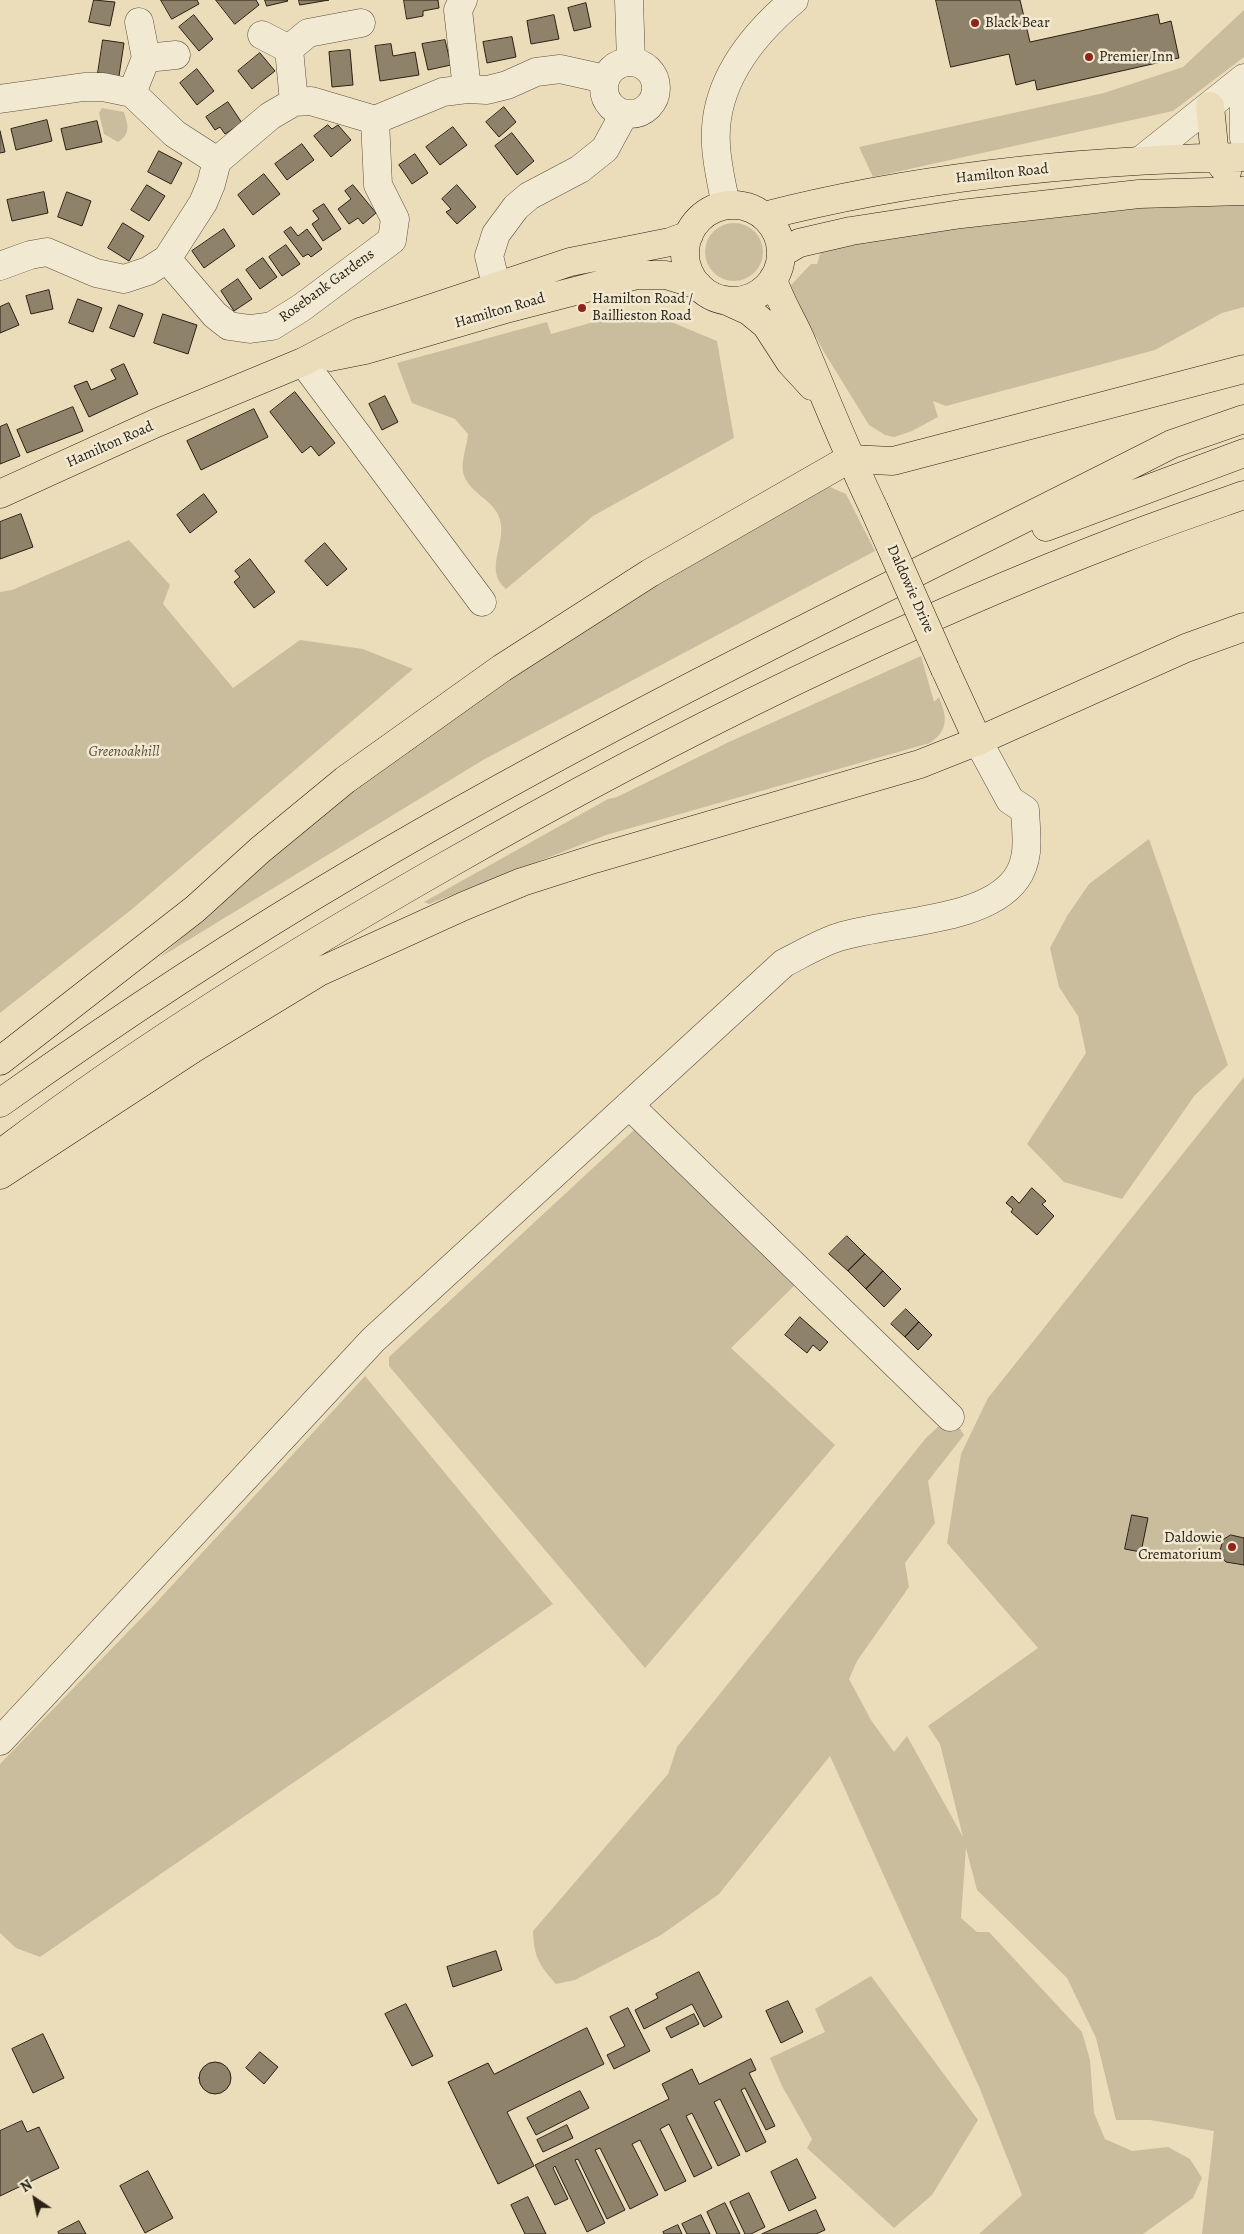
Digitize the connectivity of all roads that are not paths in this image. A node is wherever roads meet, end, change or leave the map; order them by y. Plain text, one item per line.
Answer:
1 (463, 0) edge
2 (629, 0) edge
3 (794, 0) edge
4 (139, 22) dead end
5 (361, 22) dead end
6 (262, 35) dead end
7 (289, 49) junction
8 (176, 55) dead end
9 (146, 58) junction
10 (631, 62) junction
11 (1244, 78) edge
12 (605, 79) junction
13 (467, 89) junction
14 (132, 93) junction
15 (0, 99) edge
16 (294, 102) junction
17 (1210, 106) junction
18 (1244, 107) edge
19 (624, 114) junction
20 (375, 120) junction
21 (1244, 138) edge
22 (1141, 160) junction
23 (217, 161) junction
24 (1234, 172) edge
25 (726, 205) junction
26 (764, 216) junction
27 (689, 235) junction
28 (782, 253) junction
29 (167, 259) junction
30 (0, 266) edge
31 (773, 279) junction
32 (698, 285) junction
33 (499, 297) junction
34 (725, 300) junction
35 (302, 362) junction
36 (1244, 369) edge
37 (823, 398) junction
38 (1244, 419) edge
39 (1244, 453) edge
40 (849, 458) junction
41 (0, 494) edge
42 (1244, 495) edge
43 (482, 602) dead end
44 (1244, 627) edge
45 (694, 686) junction
46 (978, 741) junction
47 (410, 930) junction
48 (0, 1061) edge
49 (0, 1103) edge
50 (629, 1105) junction
51 (0, 1154) edge
52 (0, 1175) edge
53 (0, 1194) edge
54 (950, 1417) dead end
55 (0, 1741) edge

1 - 13 street
2 - 10 street
3 - 25 street
4 - 9 street
5 - 7 street
6 - 7 street
7 - 16 street
8 - 9 street
9 - 14 street
10 - 12 street
10 - 19 street
11 - 17 street
12 - 13 street
12 - 19 street
13 - 20 street
14 - 15 street
14 - 23 street
16 - 20 street
16 - 23 street
17 - 22 street
17 - 24 main road
18 - 21 street
19 - 33 street
20 - 29 street, Rosebank Gardens
22 - 24 main road, Hamilton Road
22 - 26 main road, Hamilton Road
23 - 29 street
24 - 28 main road
25 - 26 main road
25 - 27 main road
26 - 28 main road
27 - 32 main road
27 - 33 main road, Hamilton Road
28 - 31 main road
29 - 30 street
31 - 34 main road
31 - 37 main road, Daldowie Drive
32 - 33 main road, Hamilton Road
32 - 34 main road
33 - 35 main road, Hamilton Road
34 - 37 main road
35 - 41 main road, Hamilton Road
35 - 43 street
36 - 40 main road
37 - 40 main road, Daldowie Drive
38 - 45 main road
39 - 45 main road
40 - 46 main road, Daldowie Drive, bridge
40 - 48 main road
42 - 51 main road
44 - 46 main road
45 - 49 main road
46 - 47 main road
46 - 50 street
47 - 52 main road
47 - 53 main road
50 - 54 street
50 - 55 street

